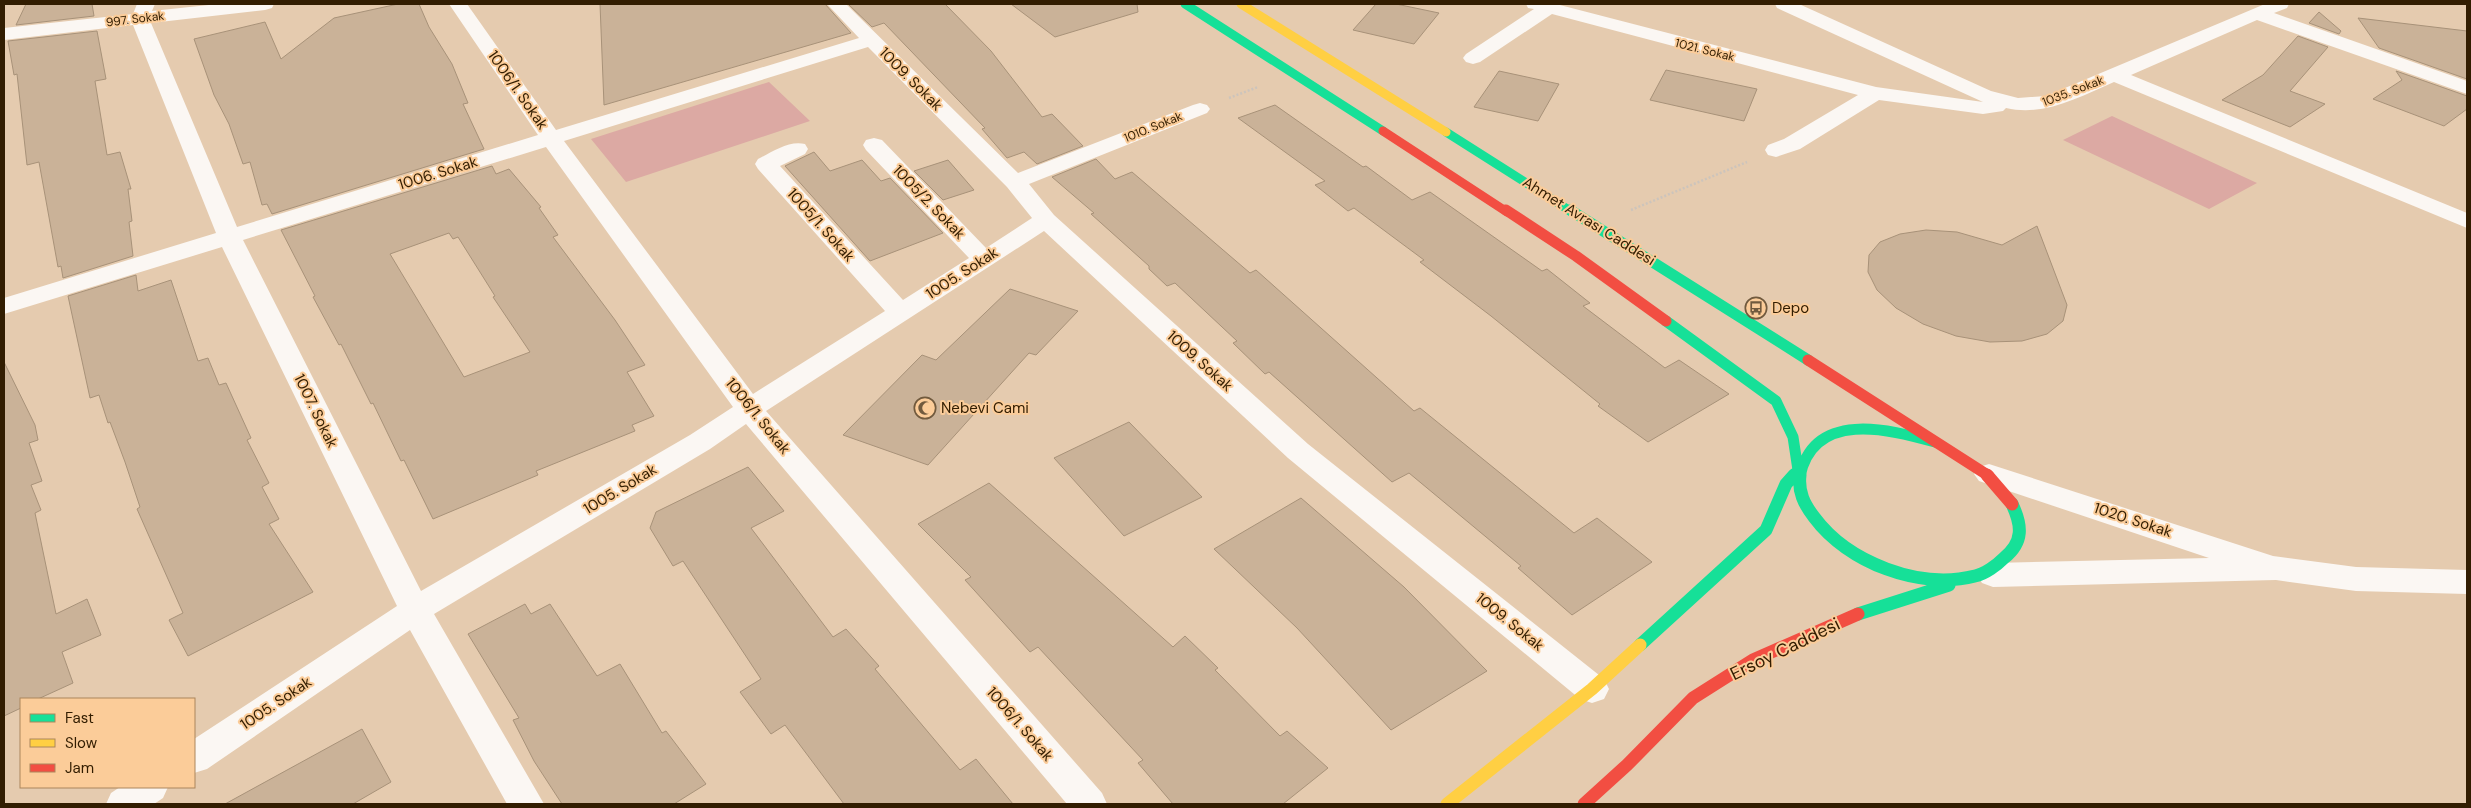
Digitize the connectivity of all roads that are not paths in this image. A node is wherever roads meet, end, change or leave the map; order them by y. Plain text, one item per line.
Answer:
1 (265, 4) edge
2 (458, 4) edge
3 (836, 4) edge
4 (1185, 4) edge
5 (1241, 4) edge
6 (1784, 4) edge
7 (2280, 4) edge
8 (1541, 6) edge
9 (143, 11) edge
10 (2257, 14) junction
11 (4, 34) edge
12 (871, 40) junction
13 (1472, 58) dead end
14 (2114, 75) junction
15 (2466, 86) edge
16 (1875, 93) junction
17 (2014, 106) junction
18 (1200, 108) road end
19 (551, 138) junction
20 (874, 145) dead end
21 (797, 149) dead end
22 (1776, 150) road end
23 (1015, 182) junction
24 (1046, 220) junction
25 (2467, 221) edge
26 (229, 236) junction
27 (983, 259) junction
28 (4, 306) edge
29 (900, 312) junction
30 (749, 409) junction
31 (1935, 442) junction
32 (1798, 470) junction
33 (1990, 474) junction
34 (2276, 568) junction
35 (1981, 577) junction
36 (2467, 582) edge
37 (415, 610) junction
38 (1592, 689) junction
39 (195, 757) edge
40 (148, 788) edge
41 (124, 804) edge
42 (526, 804) edge
43 (1089, 804) edge
44 (1447, 804) edge
45 (1584, 804) edge

1 - 9 street, 997. Sokak
2 - 19 street, 1006/1. Sokak
3 - 12 street, 1009. Sokak
4 - 32 main road, Ahmet Avrası Caddesi
5 - 31 main road, Ahmet Avrası Caddesi
6 - 17 street, 1035. Sokak
7 - 10 street, 1035. Sokak
8 - 13 street
8 - 16 street, 1021. Sokak
9 - 11 street, 997. Sokak
9 - 26 street, 1007. Sokak
10 - 14 street, 1035. Sokak
10 - 15 street
12 - 19 street, 1006. Sokak
12 - 23 street, 1009. Sokak
14 - 17 street, 1035. Sokak
14 - 25 street
16 - 17 street, 1021. Sokak
16 - 22 street
18 - 23 street, 1010. Sokak
19 - 26 street, 1006. Sokak
19 - 30 street, 1006/1. Sokak
20 - 27 street, 1005/2. Sokak
21 - 29 street, 1005/1. Sokak
23 - 24 street, 1009. Sokak
24 - 27 street, 1005. Sokak
24 - 38 street, 1009. Sokak
26 - 28 street, 1006. Sokak
26 - 37 street, 1007. Sokak
27 - 29 street, 1005. Sokak
29 - 30 street, 1005. Sokak
30 - 37 street, 1005. Sokak
30 - 43 street, 1006/1. Sokak
31 - 32 main road, Ahmet Avrası Caddesi
31 - 33 main road, Ahmet Avrası Caddesi
32 - 35 main road, Ahmet Avrası Caddesi
32 - 38 main road, Ahmet Avrası Caddesi
33 - 34 street, 1020. Sokak
33 - 35 main road, Ahmet Avrası Caddesi
34 - 35 street, 1020. Sokak
34 - 36 street, 1020. Sokak
35 - 45 main road, Ersoy Caddesi
37 - 39 street, 1005. Sokak
37 - 42 street, 1007. Sokak
38 - 44 main road
40 - 41 street

